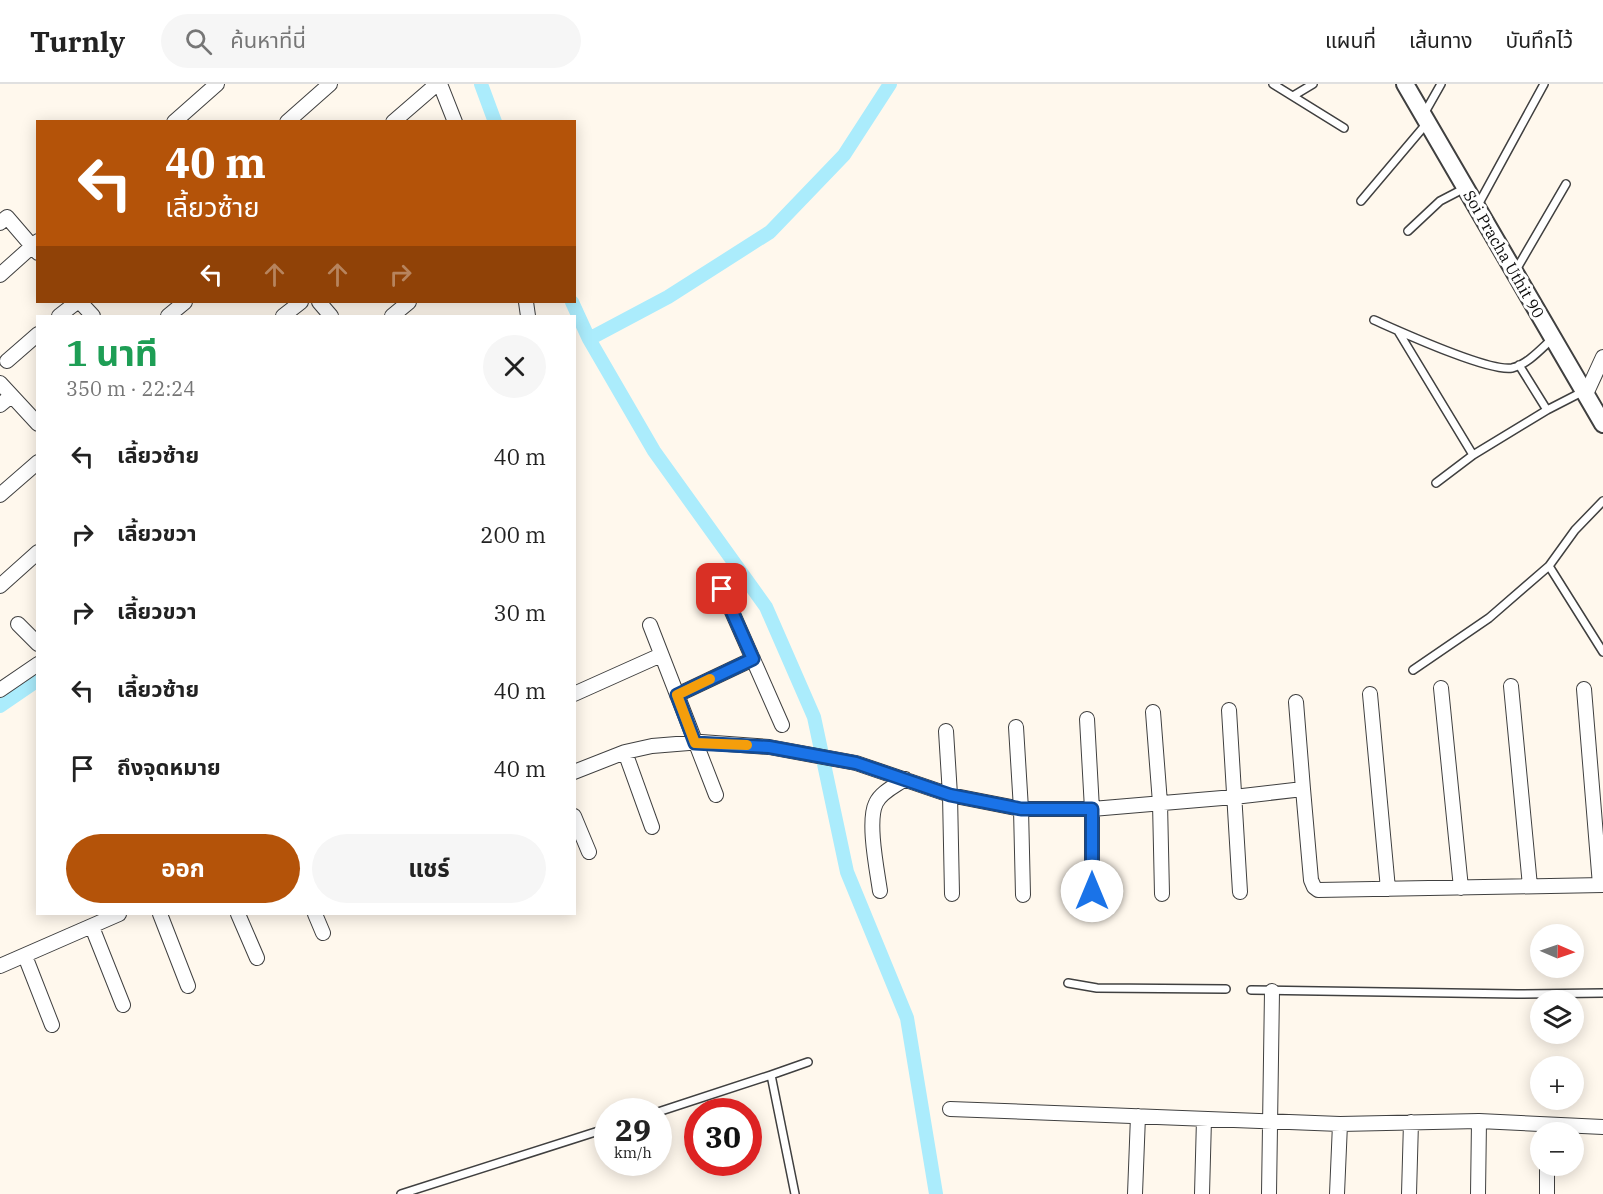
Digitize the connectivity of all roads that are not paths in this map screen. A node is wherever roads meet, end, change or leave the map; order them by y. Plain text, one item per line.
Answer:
1 (217, 84) edge
2 (330, 84) edge
3 (438, 84) edge
4 (1273, 84) edge
5 (1313, 84) edge
6 (1405, 84) edge
7 (1441, 84) edge
8 (1544, 84) edge
9 (1293, 96) junction
10 (176, 120) edge
11 (288, 120) edge
12 (395, 120) edge
13 (454, 120) edge
14 (1425, 120) junction
15 (1344, 128) dead end
16 (1566, 184) dead end
17 (1465, 188) junction
18 (1361, 201) dead end
19 (1476, 207) junction
20 (0, 223) edge
21 (1408, 231) dead end
22 (36, 247) edge
23 (1514, 272) junction
24 (0, 275) edge
25 (77, 303) edge
26 (79, 303) edge
27 (184, 303) edge
28 (300, 303) edge
29 (320, 303) edge
30 (408, 303) edge
31 (60, 315) edge
32 (92, 315) edge
33 (169, 315) edge
34 (284, 315) edge
35 (330, 315) edge
36 (393, 315) edge
37 (1374, 320) dead end
38 (1398, 331) junction
39 (36, 336) edge
40 (1553, 338) junction
41 (6, 361) dead end
42 (1519, 365) junction
43 (1601, 365) edge
44 (0, 383) edge
45 (1585, 392) junction
46 (11, 396) junction
47 (0, 405) edge
48 (1547, 410) junction
49 (1602, 420) edge
50 (36, 422) edge
51 (1473, 455) junction
52 (36, 464) edge
53 (1436, 483) dead end
54 (0, 495) edge
55 (1603, 501) edge
56 (36, 554) edge
57 (1550, 566) junction
58 (0, 586) edge
59 (722, 589) dead end
60 (18, 624) dead end
61 (650, 625) dead end
62 (36, 642) edge
63 (1603, 652) edge
64 (661, 655) junction
65 (753, 659) junction
66 (36, 665) edge
67 (1413, 670) dead end
68 (1511, 686) dead end
69 (1441, 688) dead end
70 (1584, 688) dead end
71 (0, 690) edge
72 (576, 693) edge
73 (1370, 694) dead end
74 (677, 695) junction
75 (1296, 702) dead end
76 (1229, 710) dead end
77 (1153, 712) dead end
78 (1087, 719) dead end
79 (782, 725) dead end
80 (1016, 727) dead end
81 (946, 731) dead end
82 (695, 743) junction
83 (625, 752) junction
84 (576, 771) edge
85 (905, 779) junction
86 (1303, 789) junction
87 (716, 795) dead end
88 (950, 795) junction
89 (1234, 797) junction
90 (1160, 803) junction
91 (1021, 809) junction
92 (1092, 809) junction
93 (576, 821) edge
94 (652, 827) dead end
95 (589, 852) dead end
96 (1602, 885) edge
97 (1530, 886) junction
98 (1461, 888) junction
99 (1388, 889) junction
100 (880, 891) dead end
101 (1092, 891) dead end
102 (1240, 892) dead end
103 (951, 894) dead end
104 (1162, 894) dead end
105 (1023, 895) dead end
106 (117, 915) edge
107 (160, 915) edge
108 (238, 915) edge
109 (315, 915) edge
110 (92, 927) junction
111 (323, 933) dead end
112 (25, 956) junction
113 (257, 958) dead end
114 (0, 966) edge
115 (1068, 983) dead end
116 (188, 986) dead end
117 (1226, 989) dead end
118 (1251, 990) dead end
119 (1272, 991) junction
120 (1603, 993) edge
121 (123, 1005) dead end
122 (52, 1025) dead end
123 (808, 1062) dead end
124 (771, 1075) junction
125 (672, 1107) edge
126 (950, 1109) dead end
127 (1138, 1116) junction
128 (1204, 1119) junction
129 (1271, 1121) junction
130 (1479, 1121) junction
131 (1411, 1122) junction
132 (1340, 1124) junction
133 (1530, 1127) edge
134 (1603, 1127) edge
135 (1584, 1128) edge
136 (594, 1132) edge
137 (1547, 1176) edge
138 (401, 1194) edge
139 (795, 1194) edge
140 (1135, 1194) edge
141 (1202, 1194) edge
142 (1269, 1194) edge
143 (1337, 1194) edge
144 (1409, 1194) edge
145 (1478, 1194) edge
146 (1546, 1194) edge

1 - 10 street
2 - 11 street
3 - 12 street
3 - 13 street
4 - 9 lane
5 - 9 lane
6 - 14 street, Soi Pracha Uthit 90
7 - 14 lane
8 - 19 lane
9 - 15 lane
14 - 17 street, Soi Pracha Uthit 90
14 - 18 lane
16 - 23 lane
17 - 19 street, Soi Pracha Uthit 90
17 - 21 lane
19 - 23 street, Soi Pracha Uthit 90
20 - 22 street
22 - 24 street
23 - 40 street, Soi Pracha Uthit 90
25 - 31 street
26 - 32 street
27 - 33 street
28 - 34 street
29 - 35 street
30 - 36 street
37 - 38 lane
38 - 42 lane
38 - 51 lane
39 - 41 street
40 - 42 lane
40 - 45 street, Soi Pracha Uthit 90
42 - 48 lane
43 - 45 street
44 - 46 street
45 - 48 lane
45 - 49 street, Soi Pracha Uthit 90
46 - 47 street
46 - 50 street
48 - 51 lane
51 - 53 lane
52 - 54 street
55 - 57 lane
56 - 58 street
57 - 63 lane
57 - 67 lane
59 - 65 street
60 - 62 street
61 - 64 street
64 - 72 street
64 - 74 street
65 - 74 street
65 - 79 street
66 - 71 street
68 - 97 street
69 - 98 street
70 - 96 street
73 - 99 street
74 - 82 street
75 - 86 street
76 - 89 street
77 - 90 street
78 - 92 street
80 - 91 street
81 - 88 street
82 - 83 street
82 - 85 street
82 - 87 street
83 - 84 street
83 - 94 street
85 - 88 street
85 - 100 street
86 - 89 street
86 - 99 street
88 - 91 street
88 - 103 street
89 - 90 street
89 - 102 street
90 - 92 street
90 - 104 street
91 - 92 street
91 - 105 street
92 - 101 street
93 - 95 street
96 - 97 street
97 - 98 street
98 - 99 street
106 - 110 street
107 - 116 street
108 - 113 street
109 - 111 street
110 - 112 street
110 - 121 street
112 - 114 street
112 - 122 street
115 - 117 lane
118 - 119 lane
119 - 120 lane
119 - 129 street
123 - 124 lane
124 - 125 lane
124 - 139 lane
126 - 127 street
127 - 128 street
127 - 140 street
128 - 129 street
128 - 141 street
129 - 132 street
129 - 142 street
130 - 131 street
130 - 133 street
130 - 145 street
131 - 132 street
131 - 144 street
132 - 143 street
134 - 135 street
136 - 138 lane
137 - 146 street

